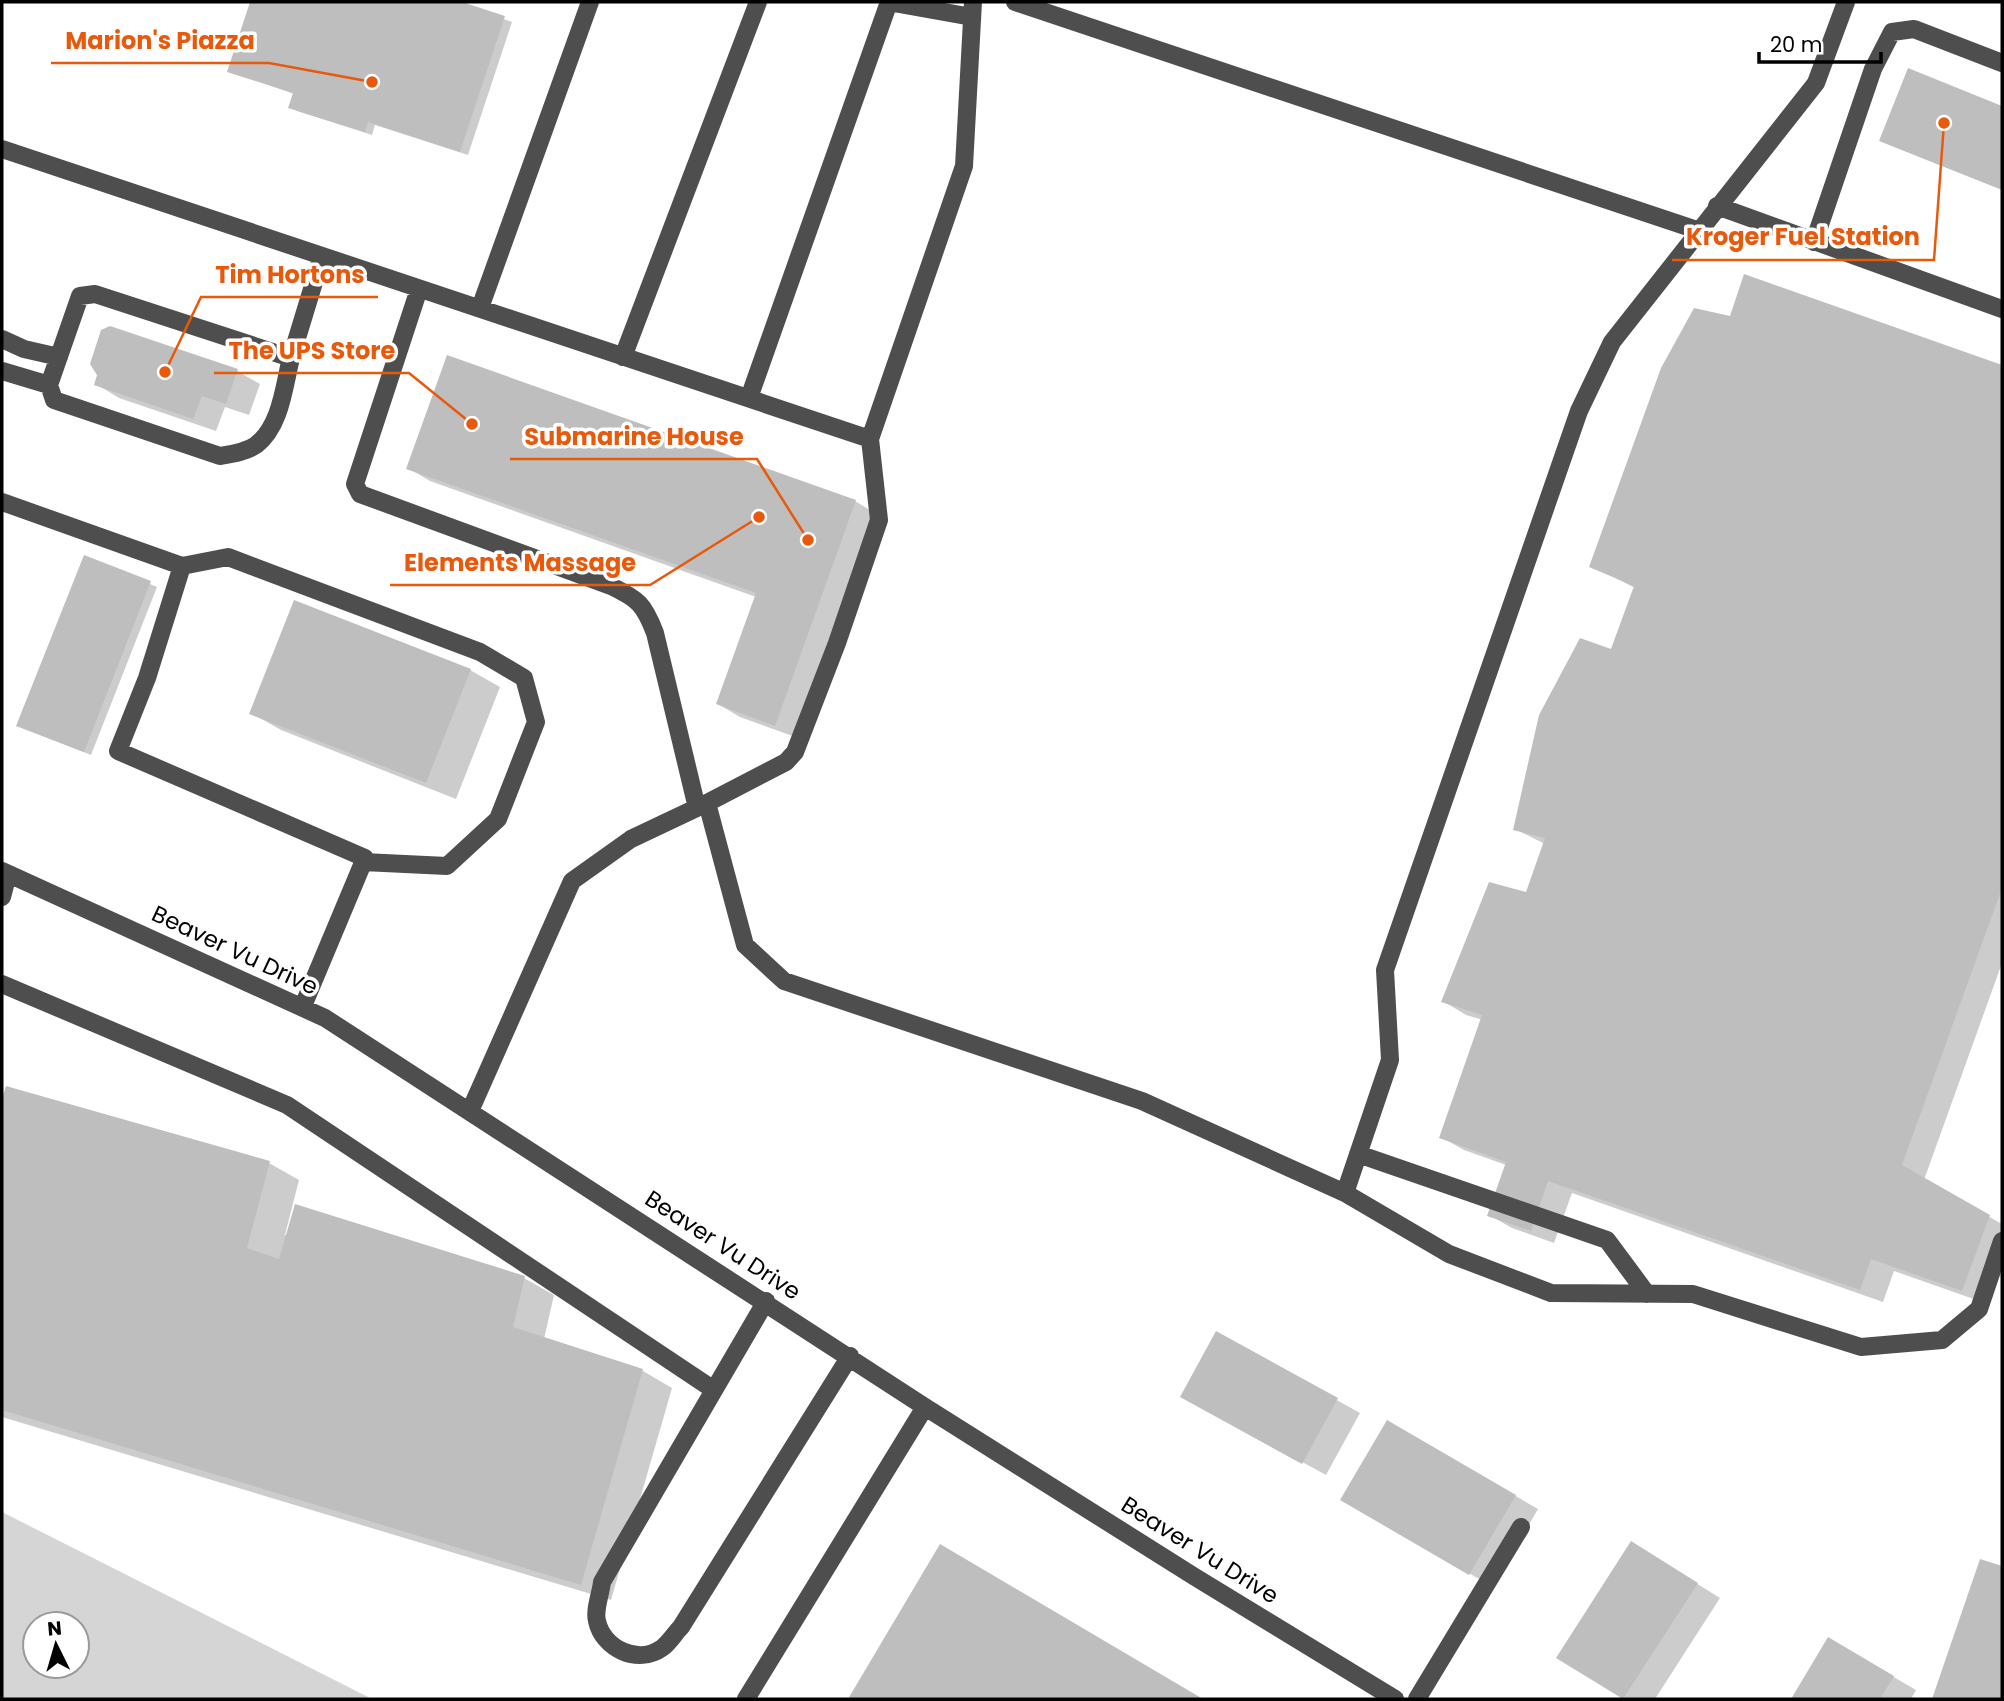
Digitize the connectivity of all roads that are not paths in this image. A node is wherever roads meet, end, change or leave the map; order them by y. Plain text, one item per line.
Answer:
1 (590, 2) edge
2 (758, 2) edge
3 (888, 2) edge
4 (1015, 2) edge
5 (1846, 2) edge
6 (973, 9) edge
7 (2002, 63) edge
8 (2, 149) edge
9 (1717, 206) junction
10 (1700, 231) junction
11 (1814, 242) junction
12 (322, 256) junction
13 (419, 289) junction
14 (480, 309) junction
15 (2002, 309) edge
16 (2, 340) edge
17 (59, 357) junction
18 (623, 357) junction
19 (290, 359) junction
20 (2, 371) edge
21 (49, 385) junction
22 (749, 398) junction
23 (870, 439) junction
24 (2, 502) edge
25 (182, 566) junction
26 (702, 806) junction
27 (363, 862) junction
28 (5, 872) edge
29 (2, 897) edge
30 (2, 984) edge
31 (303, 1006) junction
32 (470, 1111) junction
33 (1358, 1154) junction
34 (1345, 1193) junction
35 (2002, 1241) edge
36 (1647, 1294) junction
37 (766, 1301) junction
38 (850, 1356) junction
39 (715, 1390) junction
40 (925, 1406) junction
41 (1521, 1527) dead end
42 (746, 1699) edge
43 (1395, 1699) edge
44 (1417, 1699) edge

1 - 14 street
2 - 18 street
3 - 6 street
3 - 22 street
4 - 10 street
5 - 9 street
6 - 23 street
7 - 11 street
8 - 12 street
9 - 10 street
9 - 11 street
10 - 33 street
11 - 15 street
12 - 13 street
12 - 19 street
13 - 14 street
13 - 26 street
14 - 18 street
16 - 17 street
17 - 19 street
17 - 21 street
18 - 22 street
19 - 21 street
20 - 21 street
22 - 23 street
23 - 26 street
24 - 25 street
25 - 27 street
25 - 27 street
26 - 32 street
26 - 34 street
27 - 31 street
28 - 29 street
28 - 31 street, Beaver Vu Drive
30 - 39 street
31 - 32 street, Beaver Vu Drive
32 - 37 street, Beaver Vu Drive
33 - 34 street
33 - 36 street
34 - 36 street
35 - 36 street
37 - 38 street, Beaver Vu Drive
37 - 39 street
38 - 39 street
38 - 40 street, Beaver Vu Drive
40 - 42 street
40 - 43 street, Beaver Vu Drive
41 - 44 street

